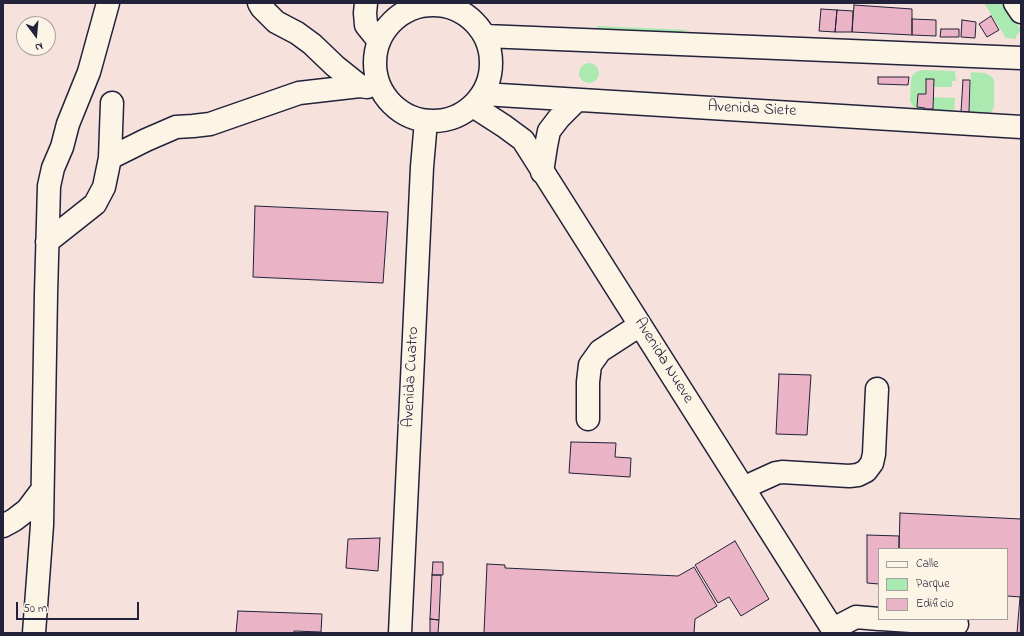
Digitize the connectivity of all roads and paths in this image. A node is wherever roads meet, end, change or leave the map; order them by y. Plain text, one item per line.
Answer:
1 (108, 3) edge
2 (259, 3) edge
3 (366, 3) edge
4 (1015, 3) edge
5 (444, 5) edge
6 (1021, 12) edge
7 (485, 36) junction
8 (379, 41) junction
9 (1021, 58) edge
10 (370, 87) junction
11 (478, 100) junction
12 (577, 100) junction
13 (112, 103) dead end
14 (426, 121) junction
15 (1021, 127) edge
16 (110, 158) junction
17 (542, 172) junction
18 (47, 242) junction
19 (640, 325) junction
20 (877, 389) dead end
21 (588, 419) dead end
22 (744, 488) junction
23 (42, 490) junction
24 (3, 526) edge
25 (878, 619) edge
26 (895, 620) edge
27 (957, 624) dead end
28 (834, 631) edge
29 (34, 633) edge
30 (400, 633) edge

1 - 18 street
2 - 10 street
3 - 8 street
4 - 6 street
5 - 7 street
5 - 8 street
7 - 9 street
7 - 11 street
8 - 10 street
10 - 14 street
10 - 16 street
11 - 12 street, Avenida Siete
11 - 14 street
11 - 17 street, Avenida Nueve
12 - 15 street, Avenida Siete
12 - 17 street
13 - 16 street
14 - 30 street, Avenida Cuatro
16 - 18 street
17 - 19 street, Avenida Nueve
18 - 23 street
19 - 21 street
19 - 22 street, Avenida Nueve
20 - 22 street
22 - 28 street, Avenida Nueve
23 - 24 street
23 - 29 street
25 - 28 street
26 - 27 street

